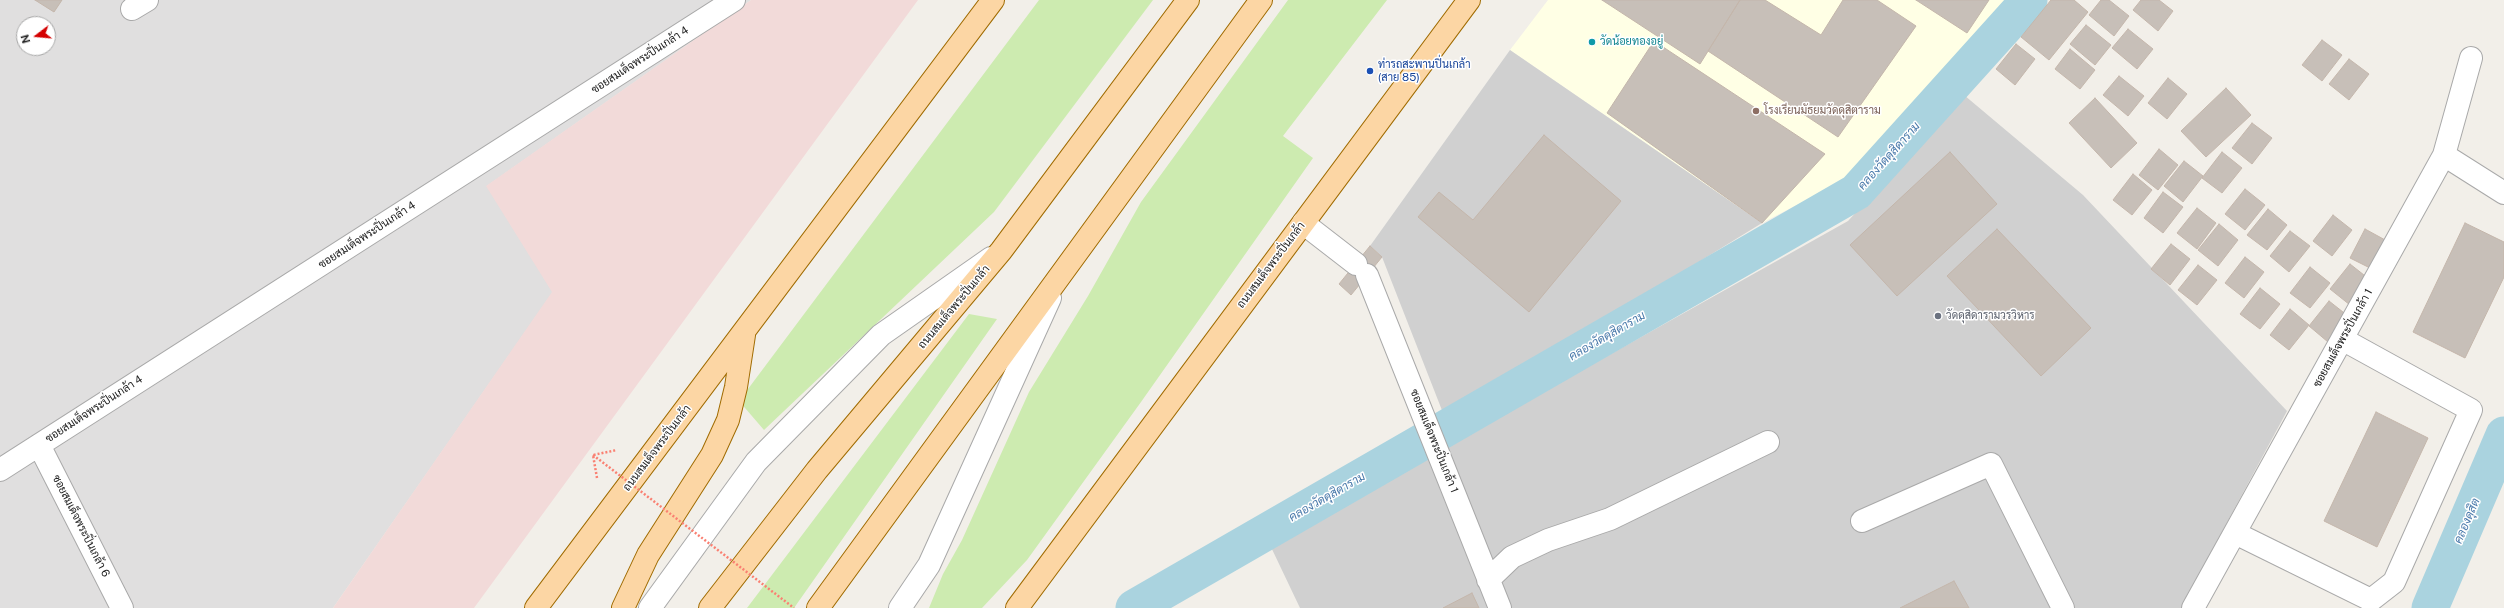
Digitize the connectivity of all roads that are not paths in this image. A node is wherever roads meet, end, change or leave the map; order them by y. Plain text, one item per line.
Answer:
1 (734, 0) edge
2 (993, 0) edge
3 (1188, 0) edge
4 (1261, 0) edge
5 (1470, 0) edge
6 (2471, 58) dead end
7 (2444, 155) junction
8 (2504, 193) edge
9 (1303, 223) junction
10 (1001, 251) junction
11 (1064, 267) junction
12 (744, 331) junction
13 (2342, 339) junction
14 (1768, 442) dead end
15 (39, 445) junction
16 (0, 470) edge
17 (1862, 521) dead end
18 (2235, 533) junction
19 (929, 565) junction
20 (1488, 580) junction
21 (122, 608) edge
22 (536, 608) edge
23 (623, 608) edge
24 (650, 608) edge
25 (710, 608) edge
26 (818, 608) edge
27 (900, 608) edge
28 (908, 608) edge
29 (1017, 608) edge
30 (1500, 608) edge
31 (2063, 608) edge
32 (2194, 608) edge

1 - 15 street, ซอยสมเด็จพระปิ่นเกล้า 4
2 - 12 main road, ถนนสมเด็จพระปิ่นเกล้า
3 - 10 main road, ถนนสมเด็จพระปิ่นเกล้า
4 - 11 main road
5 - 9 main road, ถนนสมเด็จพระปิ่นเกล้า
6 - 7 street, ซอยสมเด็จพระปิ่นเกล้า 1
7 - 8 street
7 - 13 street, ซอยสมเด็จพระปิ่นเกล้า 1
9 - 20 street, ซอยสมเด็จพระปิ่นเกล้า 1
9 - 29 main road, ถนนสมเด็จพระปิ่นเกล้า
10 - 24 street
10 - 25 main road, ถนนสมเด็จพระปิ่นเกล้า
11 - 19 street
11 - 26 main road
12 - 22 main road, ถนนสมเด็จพระปิ่นเกล้า
12 - 23 main road
13 - 18 street, ซอยสมเด็จพระปิ่นเกล้า 1
13 - 18 street
14 - 20 street
15 - 16 street, ซอยสมเด็จพระปิ่นเกล้า 4
15 - 21 street, ซอยสมเด็จพระปิ่นเกล้า 6
17 - 31 street
18 - 32 street, ซอยสมเด็จพระปิ่นเกล้า 1
19 - 27 street
19 - 28 street
20 - 30 street, ซอยสมเด็จพระปิ่นเกล้า 1

